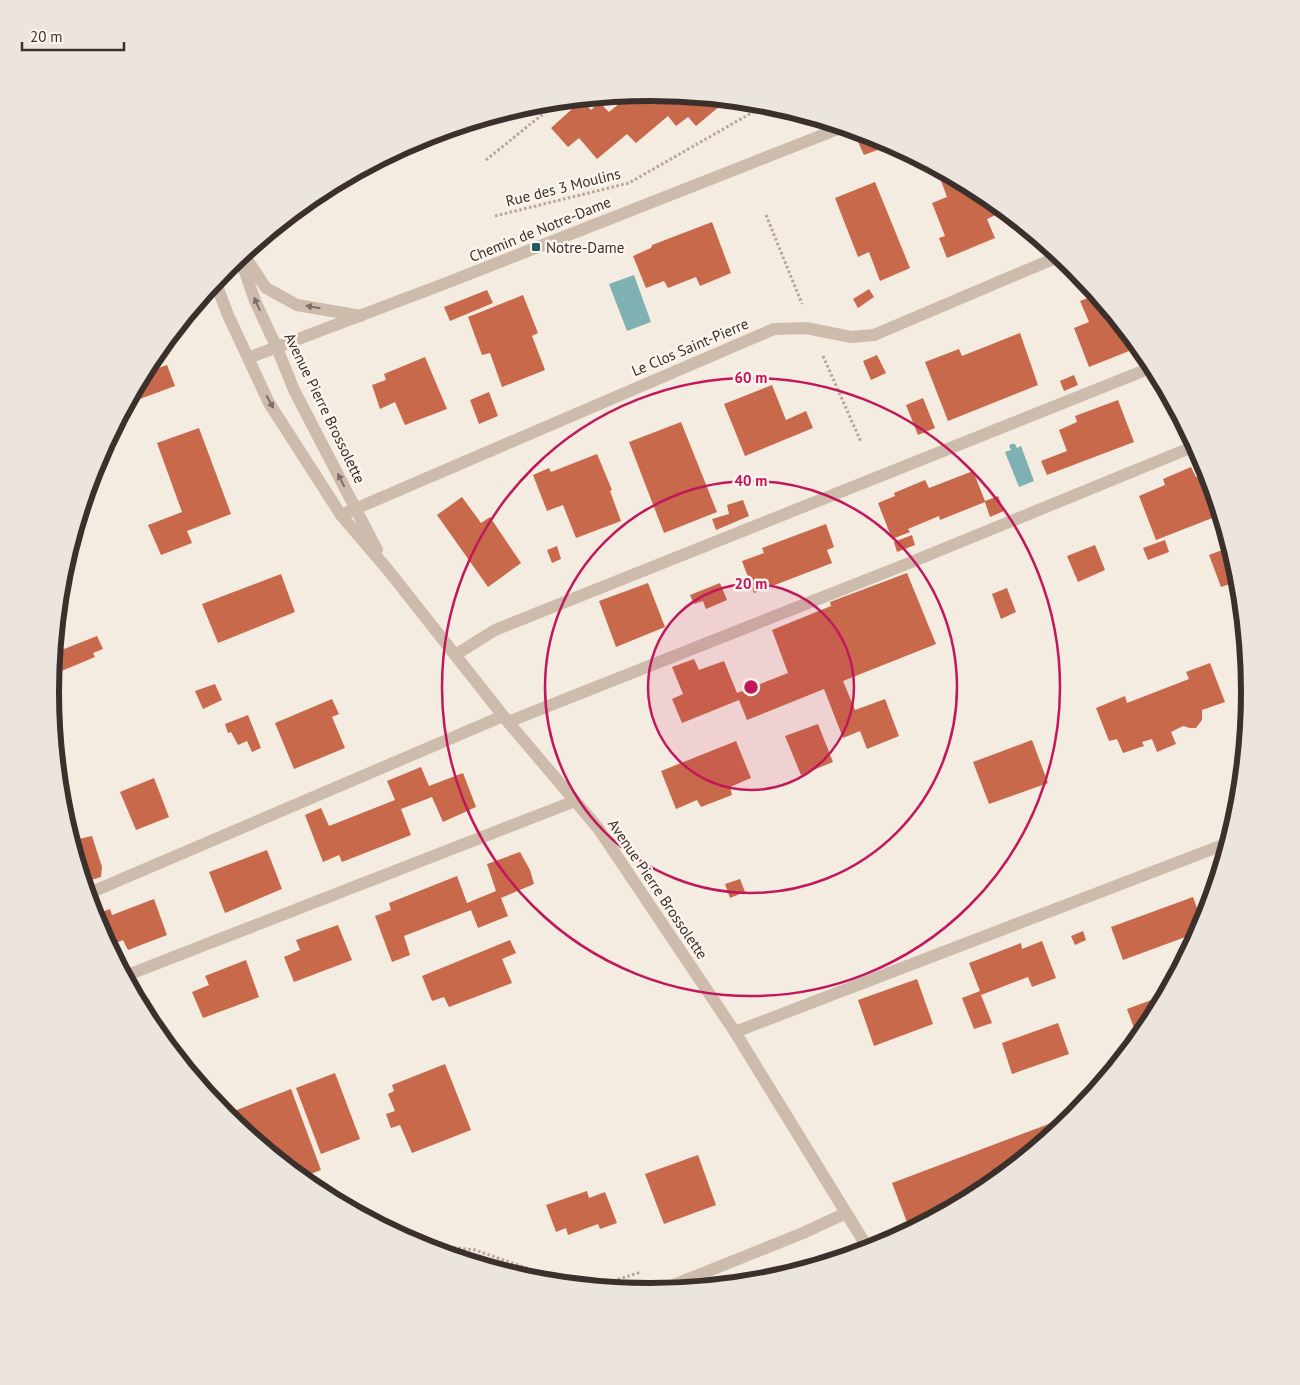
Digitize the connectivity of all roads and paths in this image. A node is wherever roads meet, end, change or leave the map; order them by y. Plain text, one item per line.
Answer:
1 (548, 111) edge
2 (755, 111) edge
3 (834, 131) edge
4 (486, 160) dead end
5 (495, 216) dead end
6 (1052, 259) edge
7 (247, 260) edge
8 (242, 264) edge
9 (218, 289) edge
10 (361, 316) junction
11 (277, 348) junction
12 (248, 358) junction
13 (1146, 370) edge
14 (1188, 449) edge
15 (356, 508) junction
16 (341, 515) junction
17 (388, 570) junction
18 (455, 655) junction
19 (506, 719) junction
20 (575, 801) junction
21 (1221, 846) edge
22 (93, 891) edge
23 (130, 974) edge
24 (735, 1032) junction
25 (846, 1214) junction
26 (865, 1243) edge
27 (446, 1247) edge
28 (541, 1273) edge
29 (679, 1282) edge

1 - 4 path
2 - 5 path, Rue des 3 Moulins
3 - 10 street, Chemin de Notre-Dame
6 - 15 street, Le Clos Saint-Pierre
10 -> 7 street
11 -> 8 street, Avenue Pierre Brossolette
9 - 12 street, Avenue Pierre Brossolette
10 - 11 street, Chemin de Notre-Dame
11 - 12 street, Chemin de Notre-Dame
15 -> 11 street, Avenue Pierre Brossolette
12 -> 16 street, Avenue Pierre Brossolette
13 - 18 street
14 - 19 street
15 - 16 street, Le Clos Saint-Pierre
15 - 17 street, Avenue Pierre Brossolette
16 - 17 street, Avenue Pierre Brossolette
17 - 18 street, Avenue Pierre Brossolette
18 - 19 street, Avenue Pierre Brossolette
19 - 20 street, Avenue Pierre Brossolette
19 - 22 street
20 - 23 street
20 - 24 street, Avenue Pierre Brossolette
21 - 24 street
24 - 25 street, Avenue Pierre Brossolette
25 - 26 street, Avenue Pierre Brossolette
25 - 29 street
27 - 28 path

